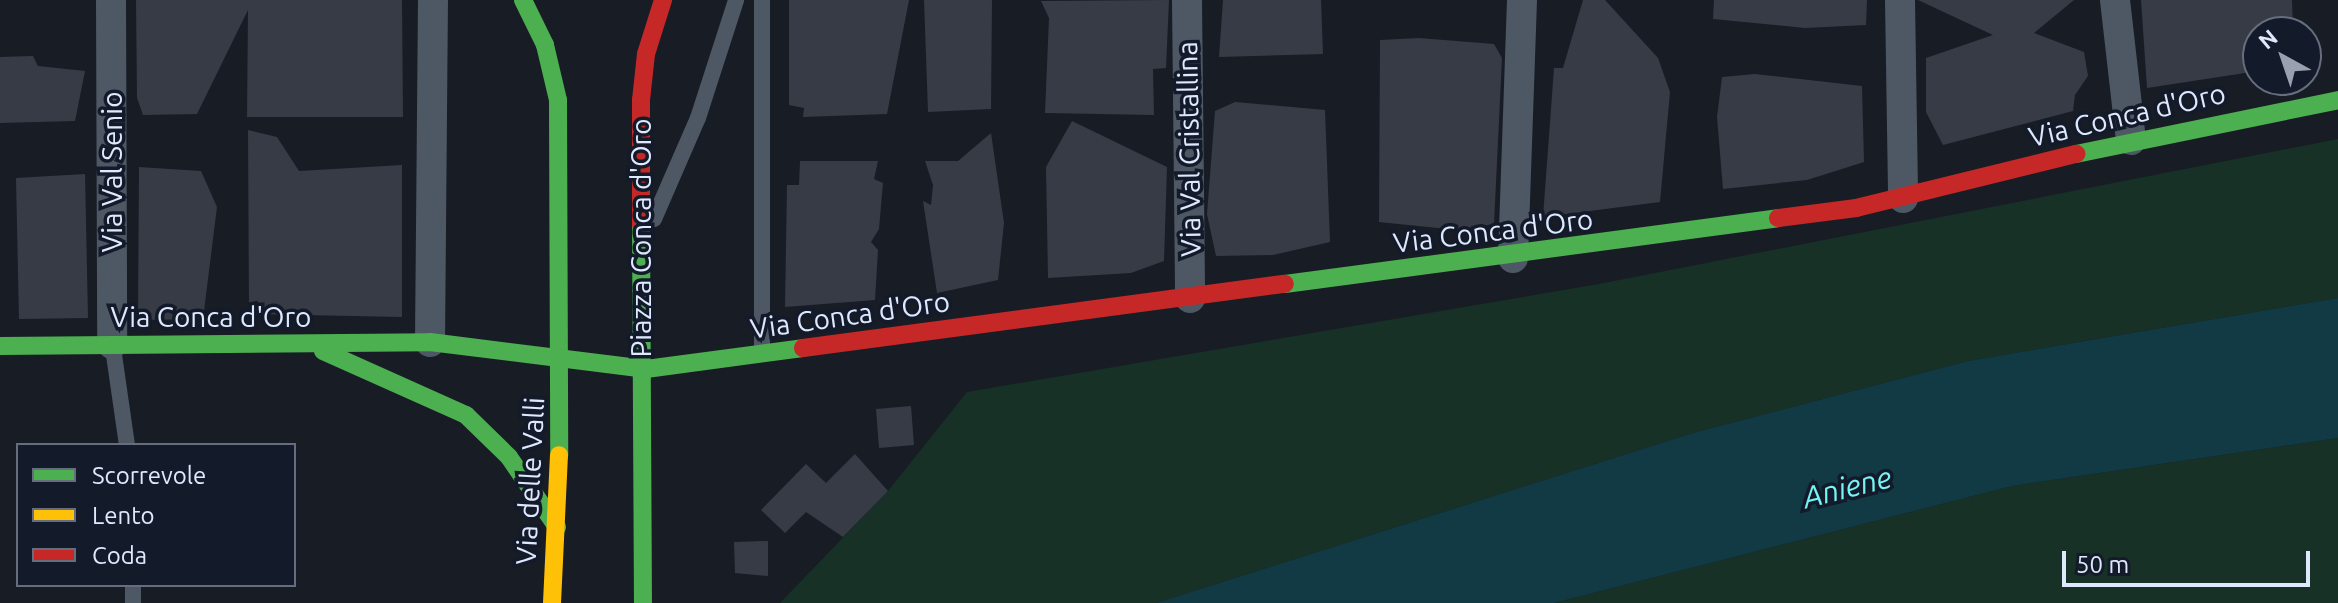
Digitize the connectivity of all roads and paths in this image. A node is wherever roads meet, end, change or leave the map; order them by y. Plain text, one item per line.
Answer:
1 (111, 0) edge
2 (433, 0) edge
3 (523, 0) edge
4 (663, 0) edge
5 (736, 0) edge
6 (762, 0) edge
7 (1187, 0) edge
8 (1522, 0) edge
9 (1900, 0) edge
10 (2115, 0) edge
11 (2338, 100) edge
12 (2131, 140) junction
13 (1903, 198) junction
14 (644, 242) junction
15 (1513, 258) junction
16 (1190, 298) junction
17 (430, 342) junction
18 (112, 344) junction
19 (0, 346) edge
20 (312, 347) junction
21 (762, 355) junction
22 (563, 362) junction
23 (646, 369) junction
24 (127, 443) edge
25 (557, 527) junction
26 (552, 603) edge
27 (643, 603) edge

1 - 18 street, Via Val Senio
2 - 17 street
3 - 22 street
4 - 14 street, Piazza Conca d'Oro
5 - 14 lane
6 - 21 lane
7 - 16 street, Via Val Cristallina
8 - 15 street
9 - 13 street
10 - 12 street
11 - 12 street, Via Conca d'Oro
12 - 13 street, Via Conca d'Oro
13 - 15 street, Via Conca d'Oro
14 - 23 street, Piazza Conca d'Oro
15 - 16 street, Via Conca d'Oro
16 - 21 street, Via Conca d'Oro
17 - 20 street, Via Conca d'Oro
17 - 22 street, Via Conca d'Oro
18 - 19 street, Via Conca d'Oro
18 - 20 street, Via Conca d'Oro
18 - 24 lane
20 - 25 street
21 - 23 street, Via Conca d'Oro
22 - 23 street, Piazza Conca d'Oro
22 - 25 street, Via delle Valli
23 - 27 street
25 - 26 street, Via delle Valli

